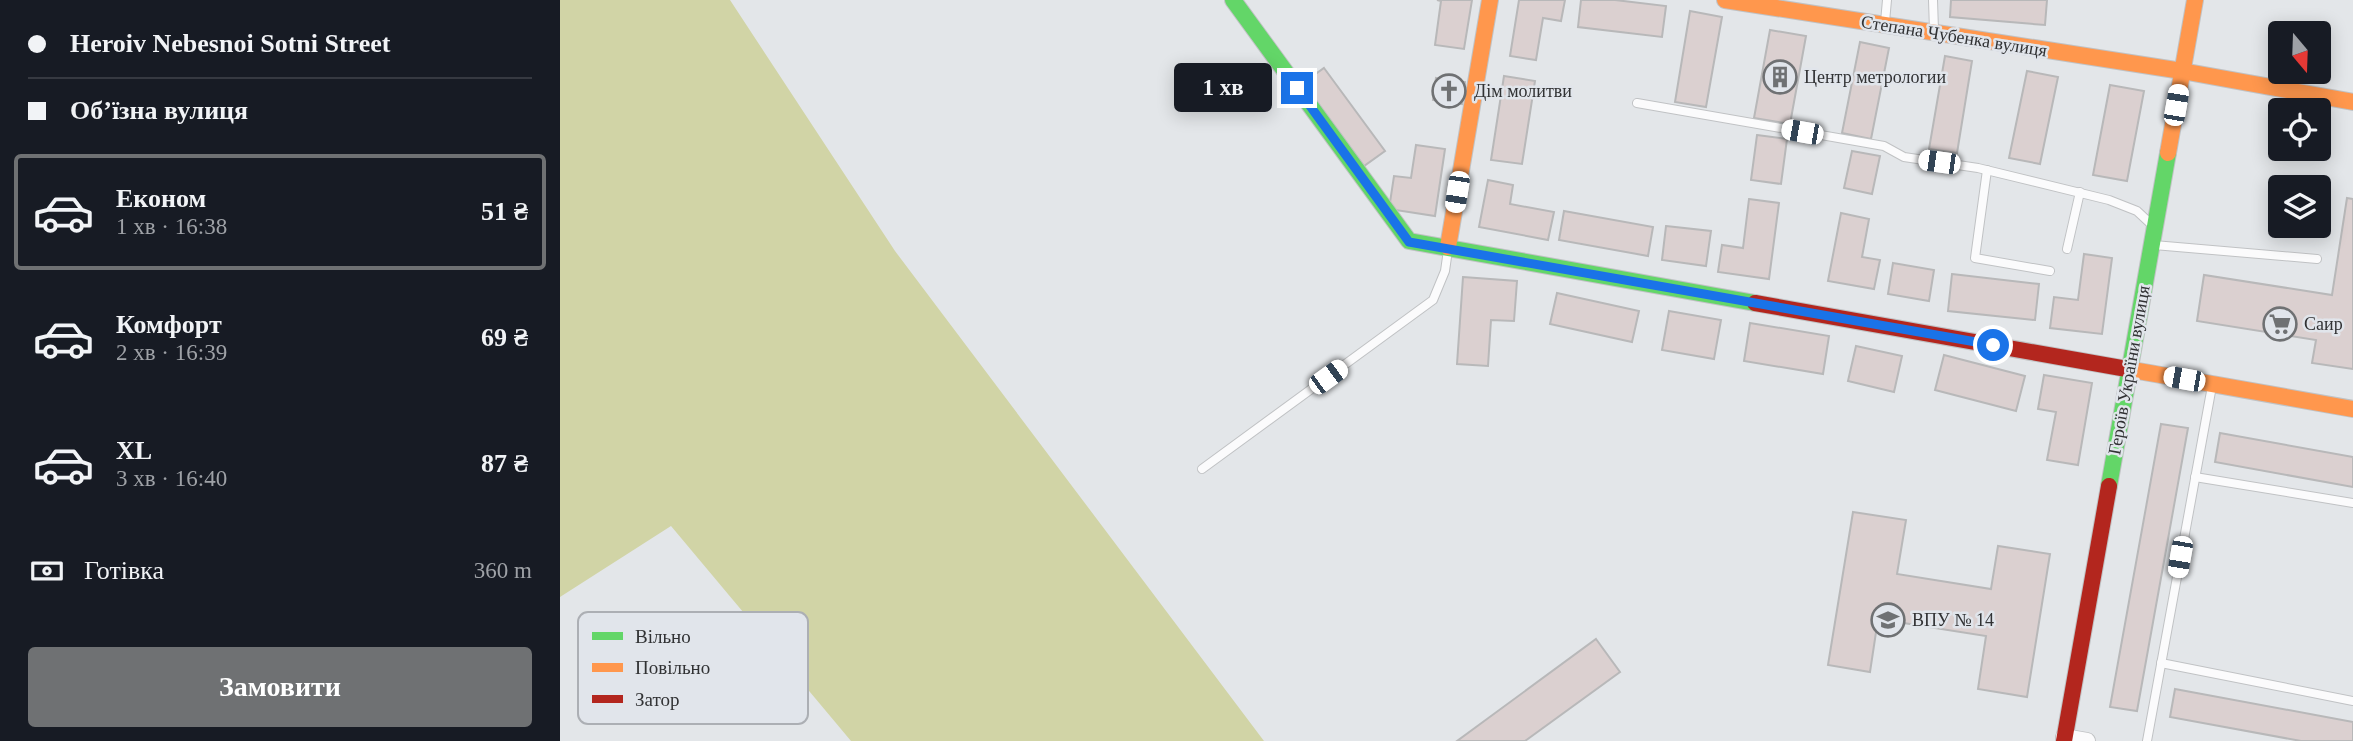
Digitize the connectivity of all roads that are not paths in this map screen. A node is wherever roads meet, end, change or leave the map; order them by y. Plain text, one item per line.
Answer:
1 (1233, 0) edge
2 (1490, 0) edge
3 (1725, 0) edge
4 (1887, 0) edge
5 (1933, 0) edge
6 (2195, 0) edge
7 (1884, 25) junction
8 (1934, 33) junction
9 (2182, 71) junction
10 (2353, 102) edge
11 (1637, 103) dead end
12 (1987, 170) junction
13 (2080, 192) junction
14 (2154, 227) junction
15 (2151, 245) junction
16 (1448, 247) junction
17 (2067, 249) dead end
18 (2317, 259) dead end
19 (2050, 271) dead end
20 (2129, 370) junction
21 (2212, 384) junction
22 (2353, 409) edge
23 (1202, 470) dead end
24 (2195, 477) junction
25 (2353, 503) edge
26 (2161, 663) junction
27 (2353, 701) edge
28 (2064, 739) edge
29 (2087, 741) edge
30 (2147, 741) edge

1 - 16 street
2 - 16 street
3 - 7 street, Степана Чубенка вулиця
4 - 7 lane
5 - 8 lane
6 - 9 street, Героїв України вулиця
7 - 8 street, Степана Чубенка вулиця
8 - 9 street, Степана Чубенка вулиця
9 - 10 street, Степана Чубенка вулиця
9 - 14 street, Героїв України вулиця
11 - 12 lane
12 - 13 lane
12 - 19 lane
13 - 14 lane
13 - 17 lane
14 - 15 street, Героїв України вулиця
15 - 18 lane
15 - 20 street, Героїв України вулиця
16 - 20 street
16 - 23 lane
20 - 21 street
20 - 28 street, Героїв України вулиця
21 - 22 street
21 - 24 lane
24 - 25 lane
24 - 26 lane
26 - 27 lane
26 - 30 lane
28 - 29 street

